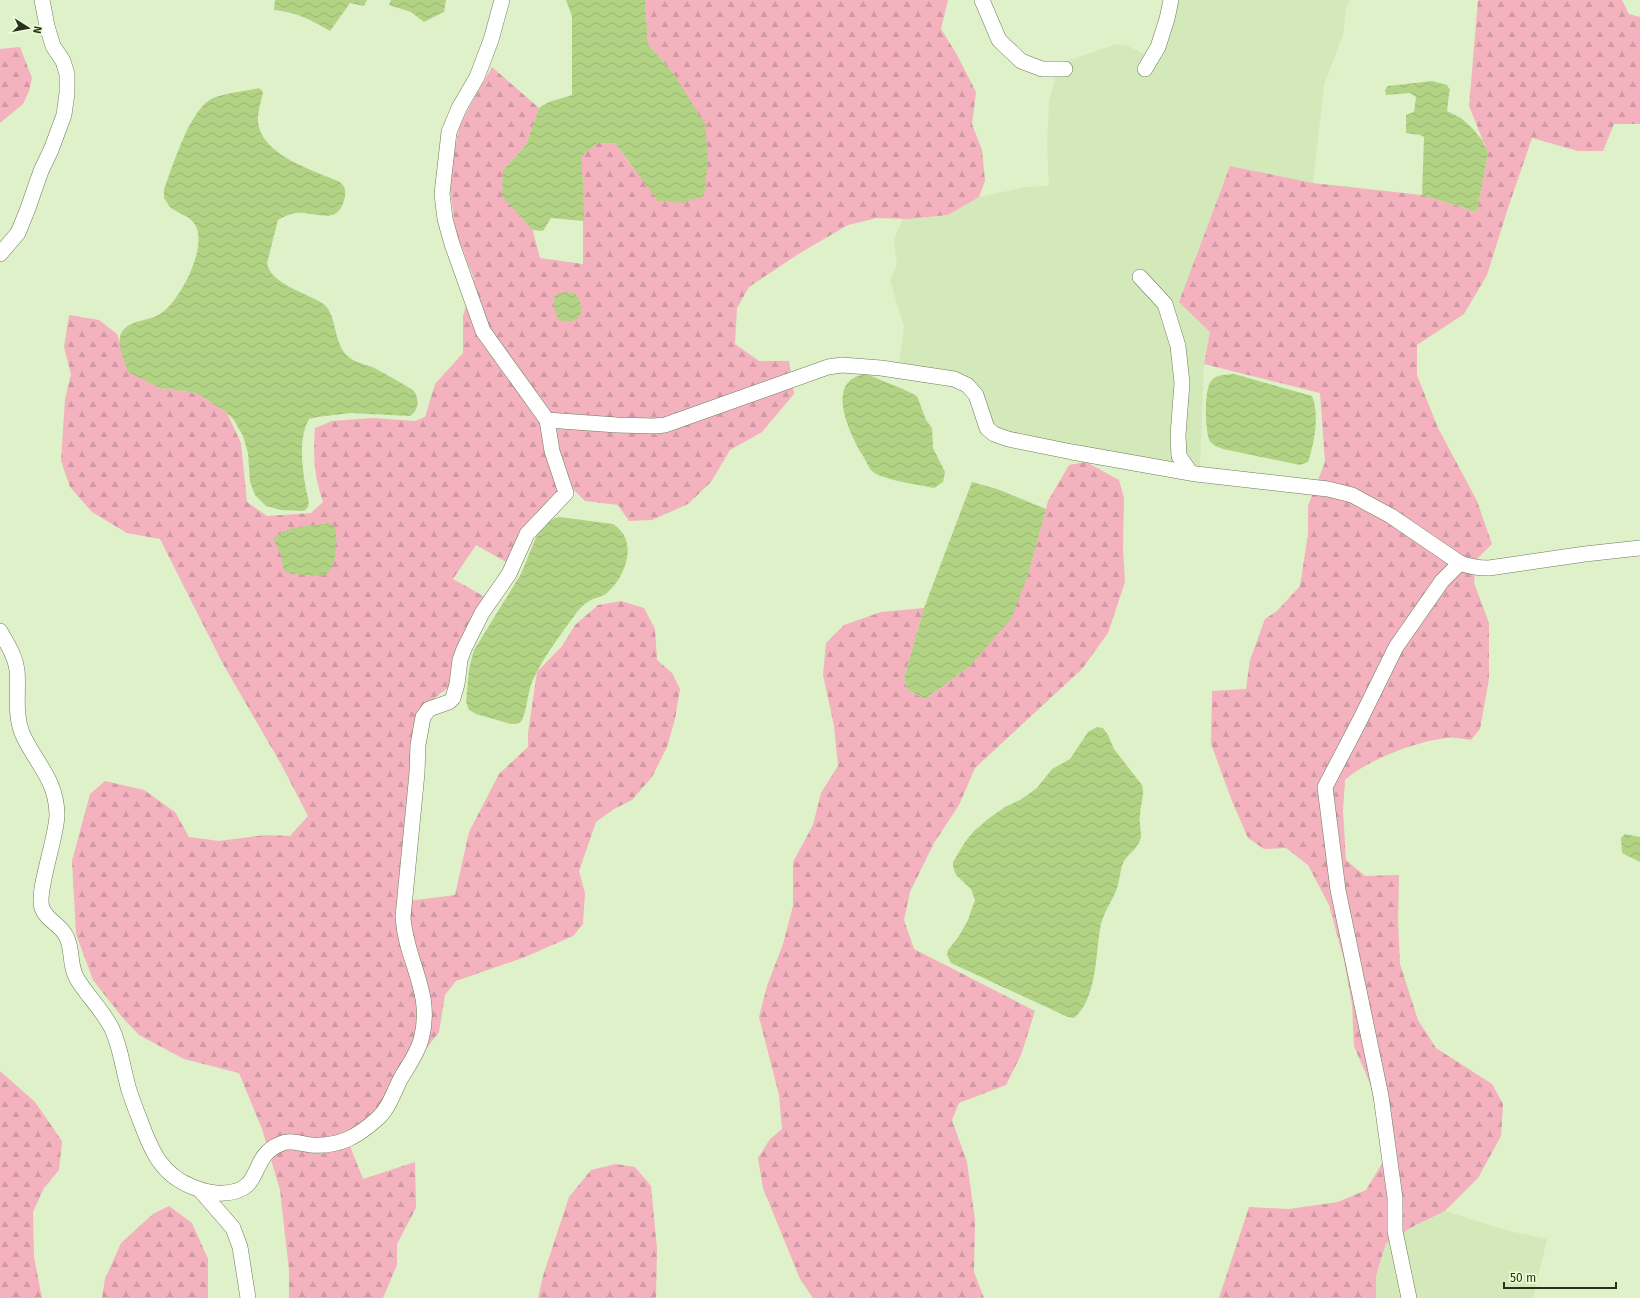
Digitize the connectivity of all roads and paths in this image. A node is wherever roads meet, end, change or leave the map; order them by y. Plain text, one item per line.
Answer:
1 (42, 0) edge
2 (502, 0) edge
3 (982, 0) edge
4 (1171, 0) edge
5 (1065, 69) dead end
6 (1145, 69) dead end
7 (0, 254) edge
8 (1140, 277) dead end
9 (547, 420) junction
10 (1190, 472) junction
11 (1640, 548) edge
12 (1460, 563) junction
13 (0, 631) edge
14 (200, 1190) junction
15 (248, 1298) edge
16 (1409, 1298) edge

1 - 7 street
2 - 9 street
3 - 5 street
4 - 6 street
8 - 10 street
9 - 10 street
9 - 14 street
10 - 12 street
11 - 12 street
12 - 16 street
13 - 14 street
14 - 15 street

